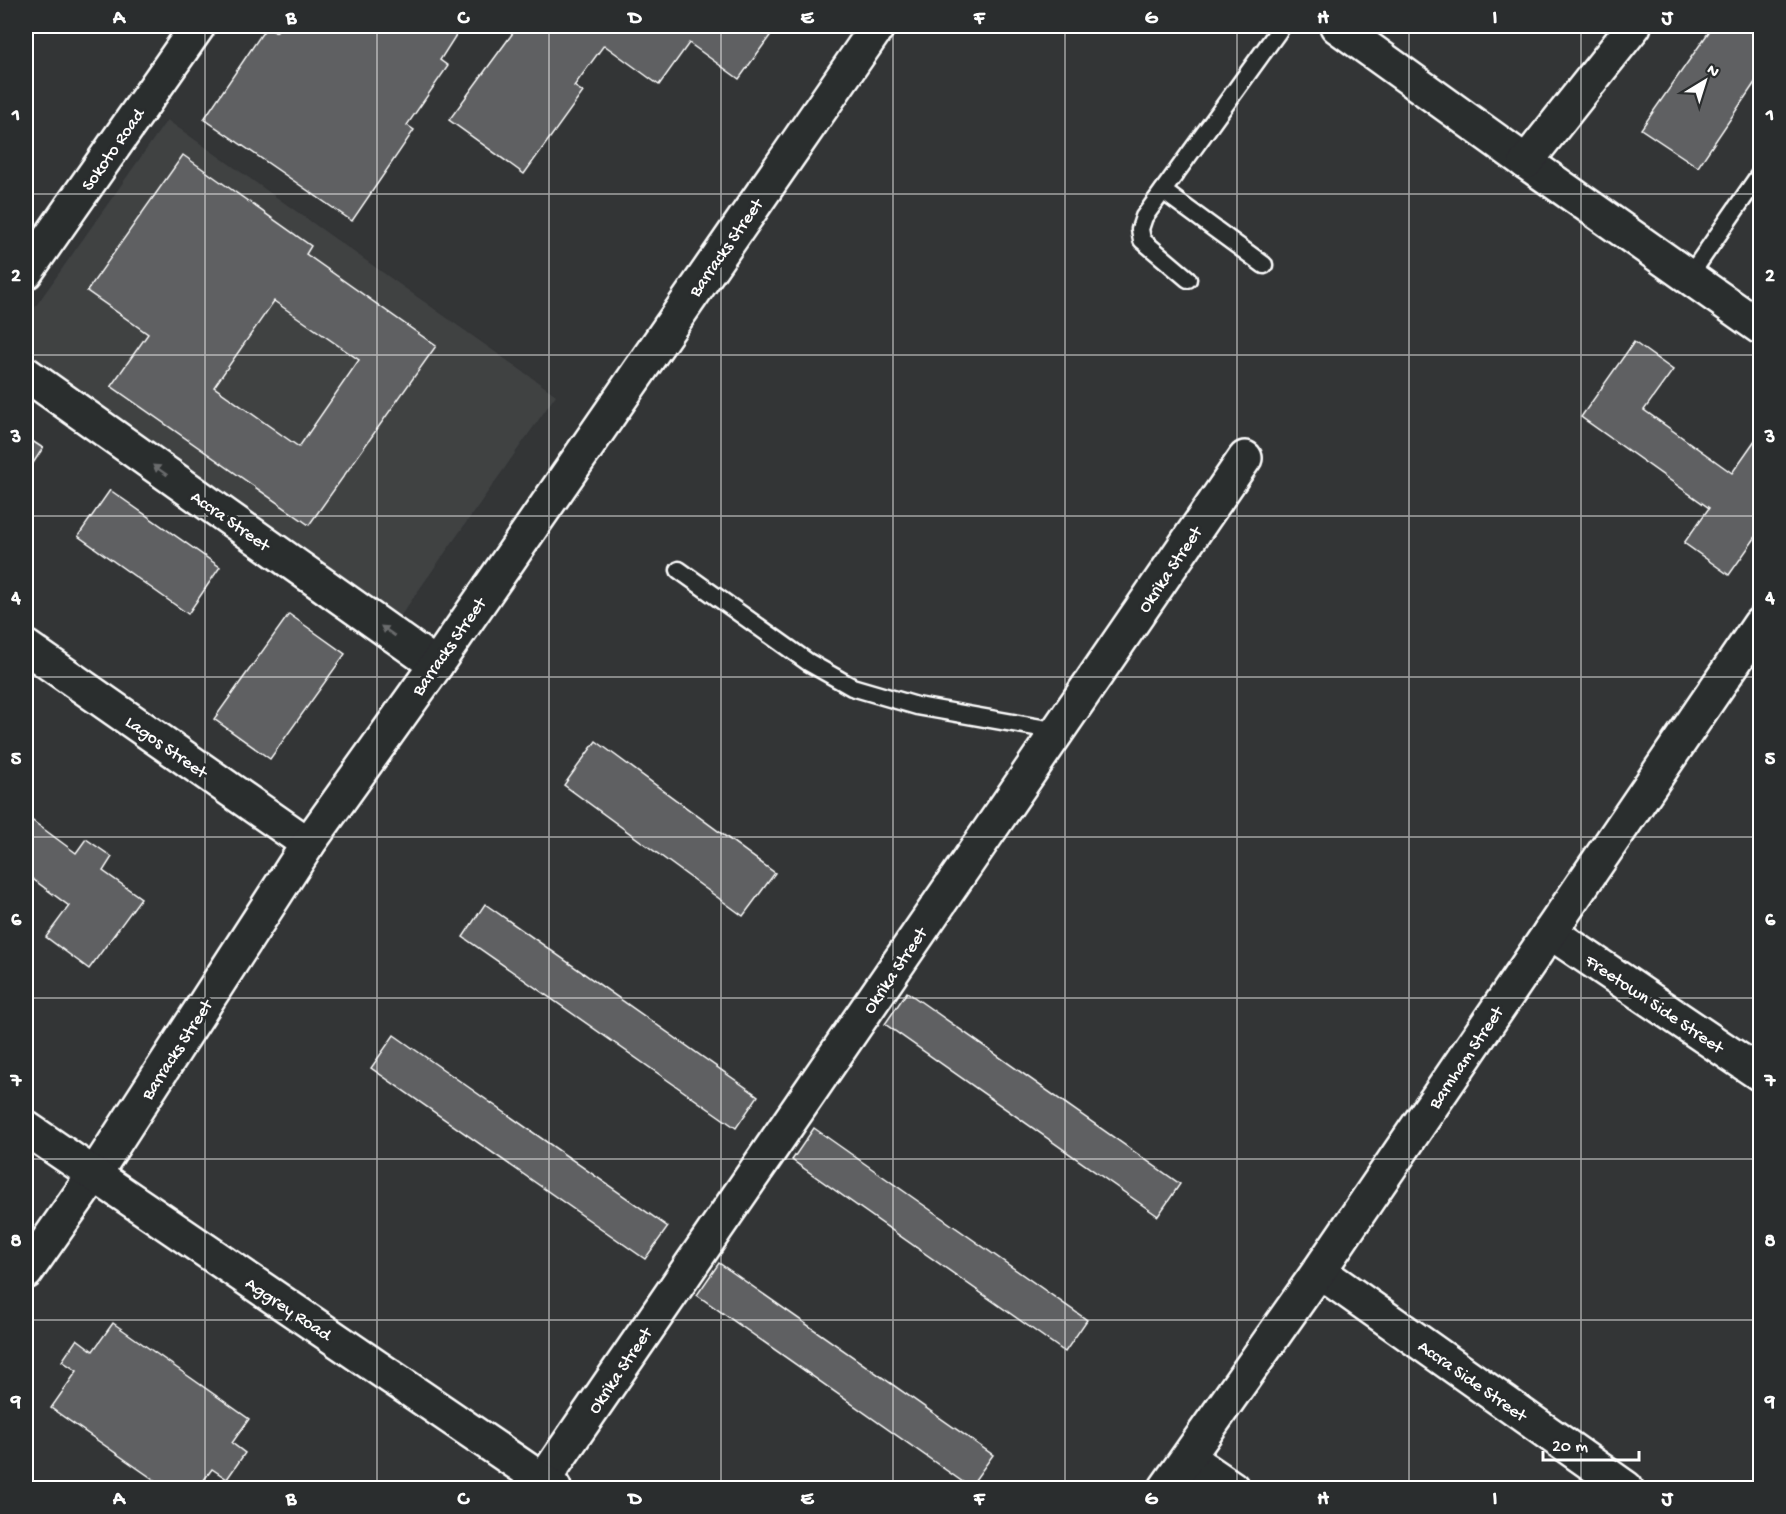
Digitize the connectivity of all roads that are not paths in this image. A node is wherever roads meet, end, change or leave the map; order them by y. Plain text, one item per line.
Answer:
1 (198, 26) edge
2 (878, 26) edge
3 (1282, 26) edge
4 (1337, 26) edge
5 (1634, 26) edge
6 (1526, 162) junction
7 (1761, 174) edge
8 (1163, 191) junction
9 (1264, 265) dead end
10 (26, 272) edge
11 (1689, 278) junction
12 (1188, 279) dead end
13 (1761, 327) edge
14 (26, 374) edge
15 (1245, 458) dead end
16 (679, 570) dead end
17 (1761, 624) edge
18 (26, 647) edge
19 (436, 665) junction
20 (1058, 731) junction
21 (308, 844) junction
22 (1550, 932) junction
23 (1761, 1074) edge
24 (26, 1128) edge
25 (94, 1175) junction
26 (1319, 1271) junction
27 (26, 1272) edge
28 (1188, 1458) junction
29 (545, 1486) edge
30 (1166, 1488) edge
31 (1232, 1488) edge
32 (1626, 1488) edge

1 - 10 street, Sokoto Road
2 - 19 street, Barracks Street
3 - 8 lane
4 - 6 street
5 - 6 street
6 - 11 street
7 - 11 lane
8 - 9 lane
8 - 12 lane
11 - 13 street
19 -> 14 street, Accra Street
15 - 20 street, Okrika Street
16 - 20 lane
17 - 22 street, Barnham Street
18 - 21 street, Lagos Street
19 - 21 street, Barracks Street
20 - 29 street, Okrika Street
21 - 25 street, Barracks Street
22 - 23 street, Freetown Side Street
22 - 26 street, Barnham Street
24 - 25 street, Aggrey Road
25 - 27 street, Barracks Street
25 - 29 street, Aggrey Road
26 - 28 street, Barnham Street
26 - 32 street, Accra Side Street
28 - 30 street, Barnham Street
28 - 31 street

